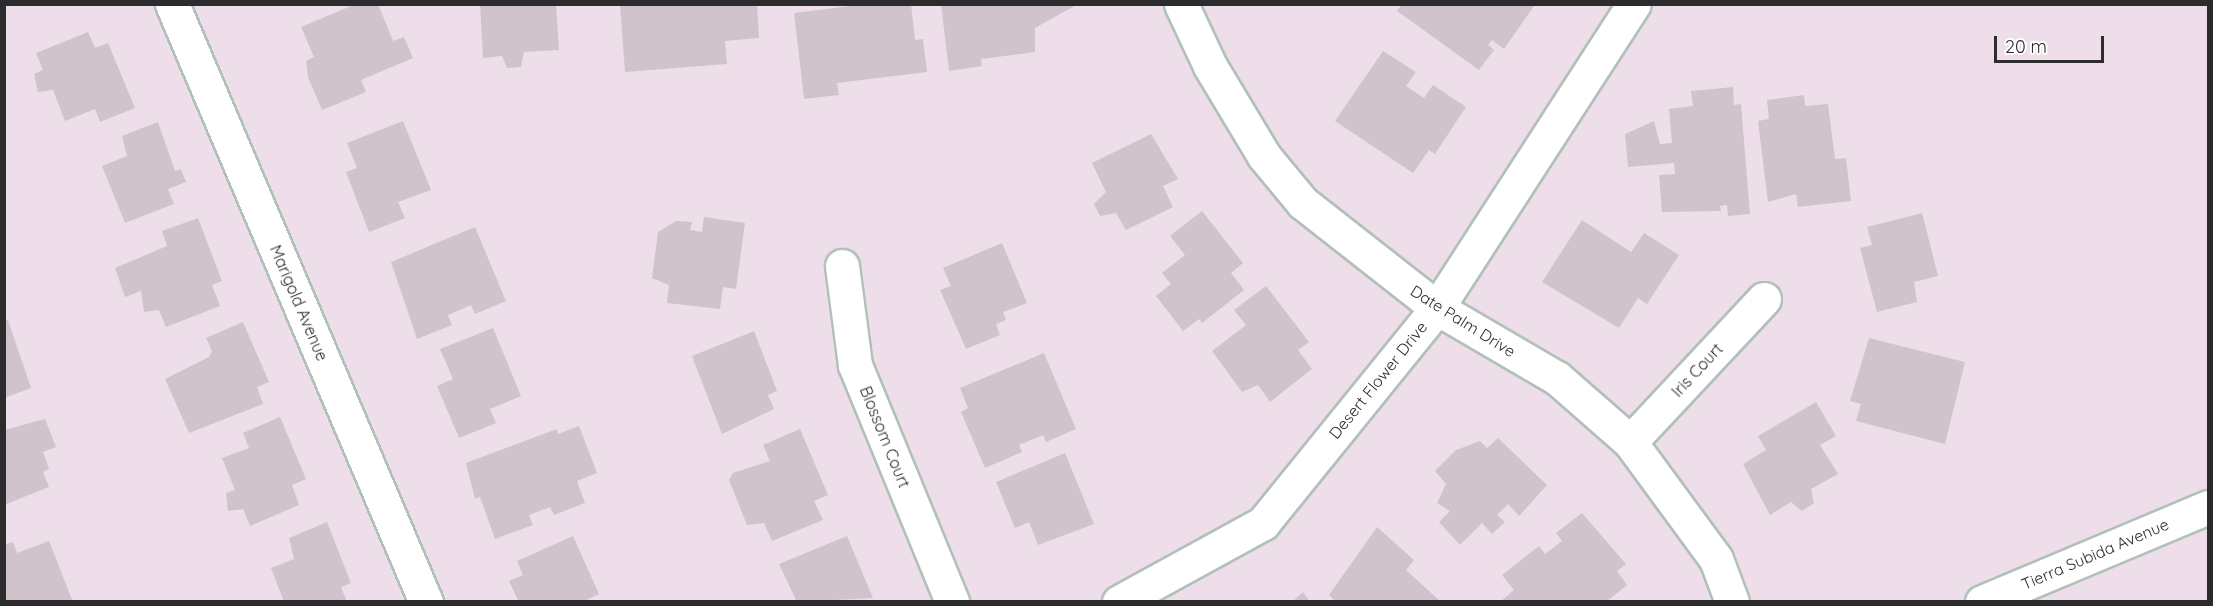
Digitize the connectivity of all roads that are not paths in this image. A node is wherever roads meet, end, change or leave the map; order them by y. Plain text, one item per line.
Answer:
1 (172, 4) edge
2 (1181, 4) edge
3 (1634, 4) edge
4 (842, 266) dead end
5 (1764, 299) dead end
6 (1437, 308) junction
7 (1630, 442) junction
8 (2208, 507) edge
9 (426, 602) edge
10 (952, 602) edge
11 (1119, 602) edge
12 (1732, 602) edge
13 (1982, 602) edge

1 - 9 street, Marigold Avenue
2 - 6 street, Date Palm Drive
3 - 6 street, Desert Flower Drive
4 - 10 street, Blossom Court
5 - 7 street, Iris Court
6 - 7 street, Date Palm Drive
6 - 11 street, Desert Flower Drive
7 - 12 street, Date Palm Drive
8 - 13 street, Tierra Subida Avenue

